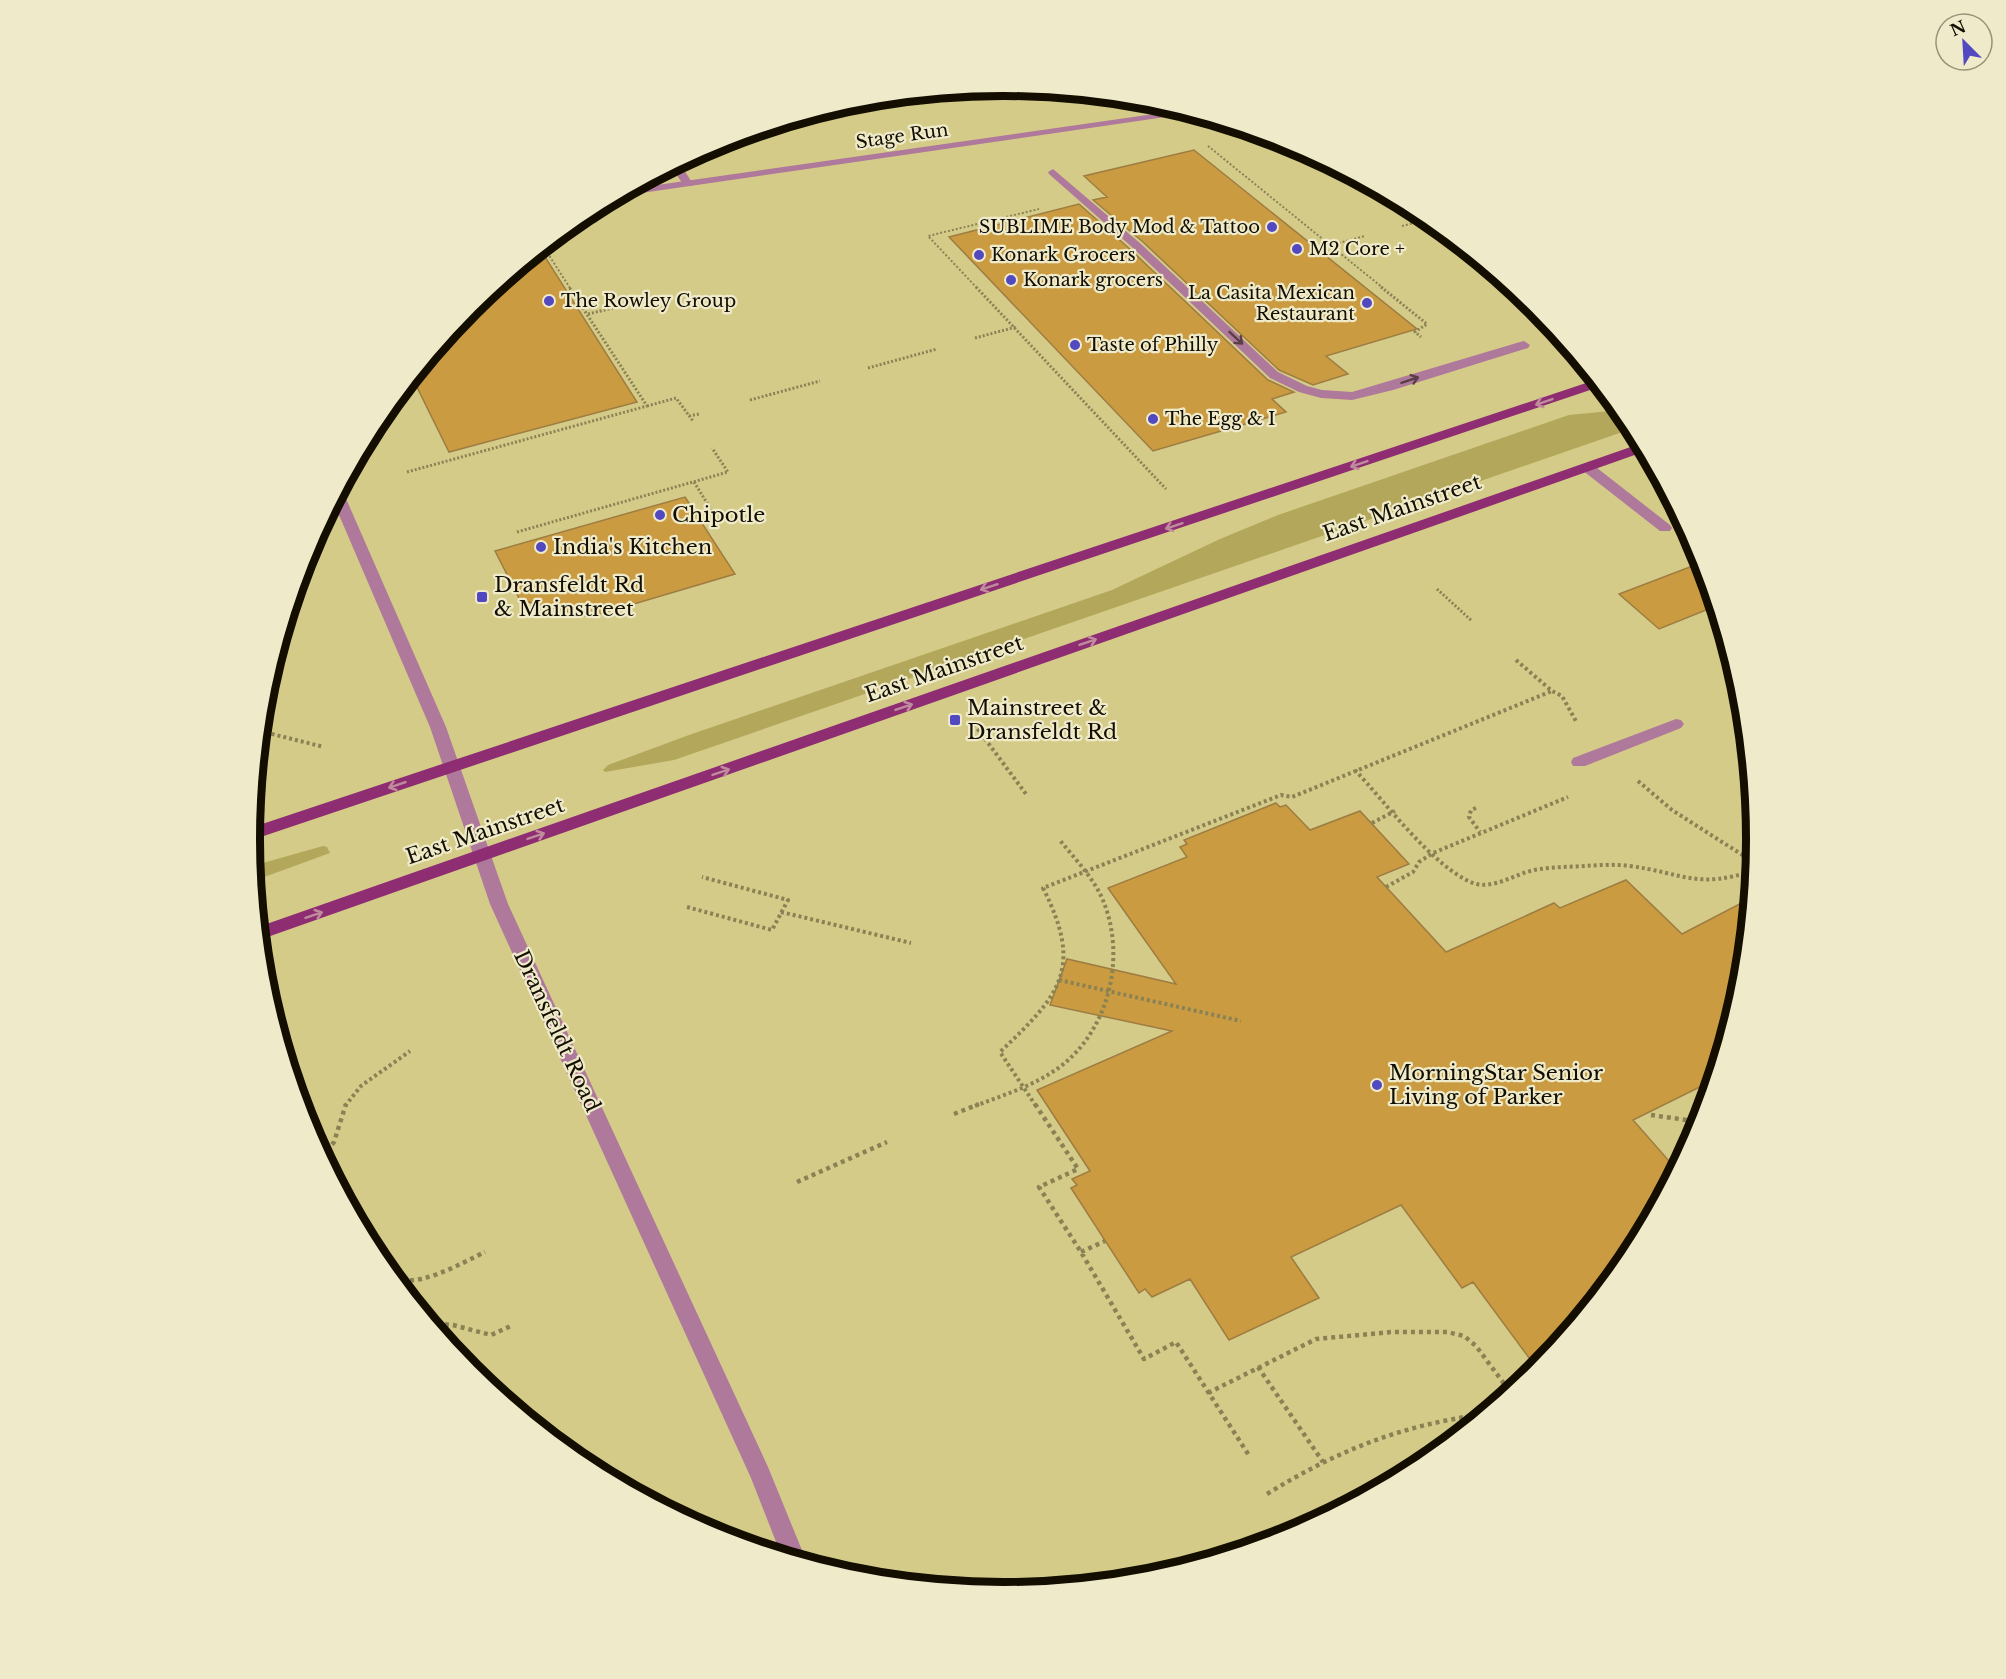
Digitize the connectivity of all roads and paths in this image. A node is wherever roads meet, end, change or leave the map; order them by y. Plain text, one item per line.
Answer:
1 (1169, 115) edge
2 (1208, 146) dead end
3 (679, 171) edge
4 (1053, 172) dead end
5 (688, 184) junction
6 (642, 190) edge
7 (1083, 198) junction
8 (597, 221) dead end
9 (1417, 222) edge
10 (586, 224) edge
11 (1402, 226) dead end
12 (1365, 236) dead end
13 (1330, 245) junction
14 (547, 252) edge
15 (621, 306) dead end
16 (588, 314) junction
17 (1016, 327) junction
18 (975, 338) dead end
19 (1424, 340) dead end
20 (1524, 345) dead end
21 (937, 349) dead end
22 (868, 368) dead end
23 (820, 381) dead end
24 (1592, 385) edge
25 (750, 400) dead end
26 (647, 406) junction
27 (699, 414) dead end
28 (689, 416) junction
29 (693, 421) dead end
30 (712, 448) dead end
31 (1636, 450) edge
32 (1587, 467) junction
33 (407, 472) dead end
34 (694, 482) junction
35 (1173, 496) dead end
36 (341, 502) edge
37 (720, 524) dead end
38 (1665, 528) dead end
39 (517, 531) dead end
40 (1437, 589) dead end
41 (1472, 621) dead end
42 (1516, 660) dead end
43 (1552, 691) junction
44 (968, 715) dead end
45 (1676, 724) dead end
46 (1584, 730) dead end
47 (268, 733) edge
48 (324, 747) dead end
49 (1579, 762) dead end
50 (452, 766) junction
51 (1355, 770) junction
52 (1636, 780) dead end
53 (1575, 794) dead end
54 (1026, 795) dead end
55 (1476, 808) dead end
56 (1395, 811) junction
57 (1372, 823) dead end
58 (260, 831) edge
59 (1480, 832) junction
60 (1059, 839) dead end
61 (1433, 853) junction
62 (481, 855) junction
63 (1746, 857) edge
64 (1084, 872) junction
65 (1745, 874) edge
66 (702, 877) dead end
67 (1386, 887) dead end
68 (687, 907) dead end
69 (781, 912) junction
70 (265, 931) edge
71 (911, 944) dead end
72 (1059, 980) junction
73 (1110, 991) junction
74 (1241, 1021) dead end
75 (410, 1051) dead end
76 (1023, 1086) junction
77 (954, 1114) dead end
78 (1651, 1115) dead end
79 (1692, 1120) edge
80 (887, 1142) dead end
81 (328, 1151) edge
82 (797, 1182) dead end
83 (1105, 1241) dead end
84 (484, 1252) dead end
85 (1082, 1252) junction
86 (405, 1281) edge
87 (439, 1324) edge
88 (513, 1325) dead end
89 (1258, 1367) junction
90 (1506, 1387) edge
91 (1208, 1392) junction
92 (1473, 1415) edge
93 (1250, 1457) dead end
94 (1323, 1462) junction
95 (1267, 1494) dead end
96 (792, 1552) edge

1 - 5 street, Stage Run
2 - 13 path
3 - 5 street
4 - 7 street
5 - 6 street, Stage Run
7 - 17 path
7 -> 20 street
8 - 10 path
9 - 11 path
12 - 13 path
13 - 19 path
14 - 16 path
15 - 16 path
16 - 26 path
17 - 18 path
17 - 35 path
21 - 22 path
23 - 25 path
24 -> 50 main road
26 - 28 path
26 - 33 path
27 - 28 path
28 - 29 path
30 - 34 path
31 - 32 main road, East Mainstreet
32 - 38 street
62 -> 32 main road, East Mainstreet
34 - 37 path
34 - 39 path
36 - 50 street, Dransfeldt Road
40 - 41 path
42 - 43 path
43 - 46 path
43 - 51 path
44 - 54 path
45 - 49 street
47 - 48 path
50 -> 58 main road
50 - 62 street, Dransfeldt Road
51 - 56 path
51 - 64 path
52 - 63 path
53 - 59 path
55 - 59 path
56 - 57 path
56 - 61 path
59 - 61 path
60 - 64 path
61 - 65 path
61 - 67 path
70 -> 62 main road, East Mainstreet
62 - 96 street, Dransfeldt Road
64 - 72 path
64 - 73 path
66 - 69 path
68 - 69 path
69 - 71 path
72 - 73 path
72 - 76 path
73 - 74 path
73 - 76 path
75 - 81 path
76 - 77 path
76 - 85 path
78 - 79 path
80 - 82 path
83 - 85 path
84 - 86 path
85 - 91 path
87 - 88 path
89 - 90 path
89 - 91 path
89 - 94 path
91 - 93 path
92 - 94 path
94 - 95 path

